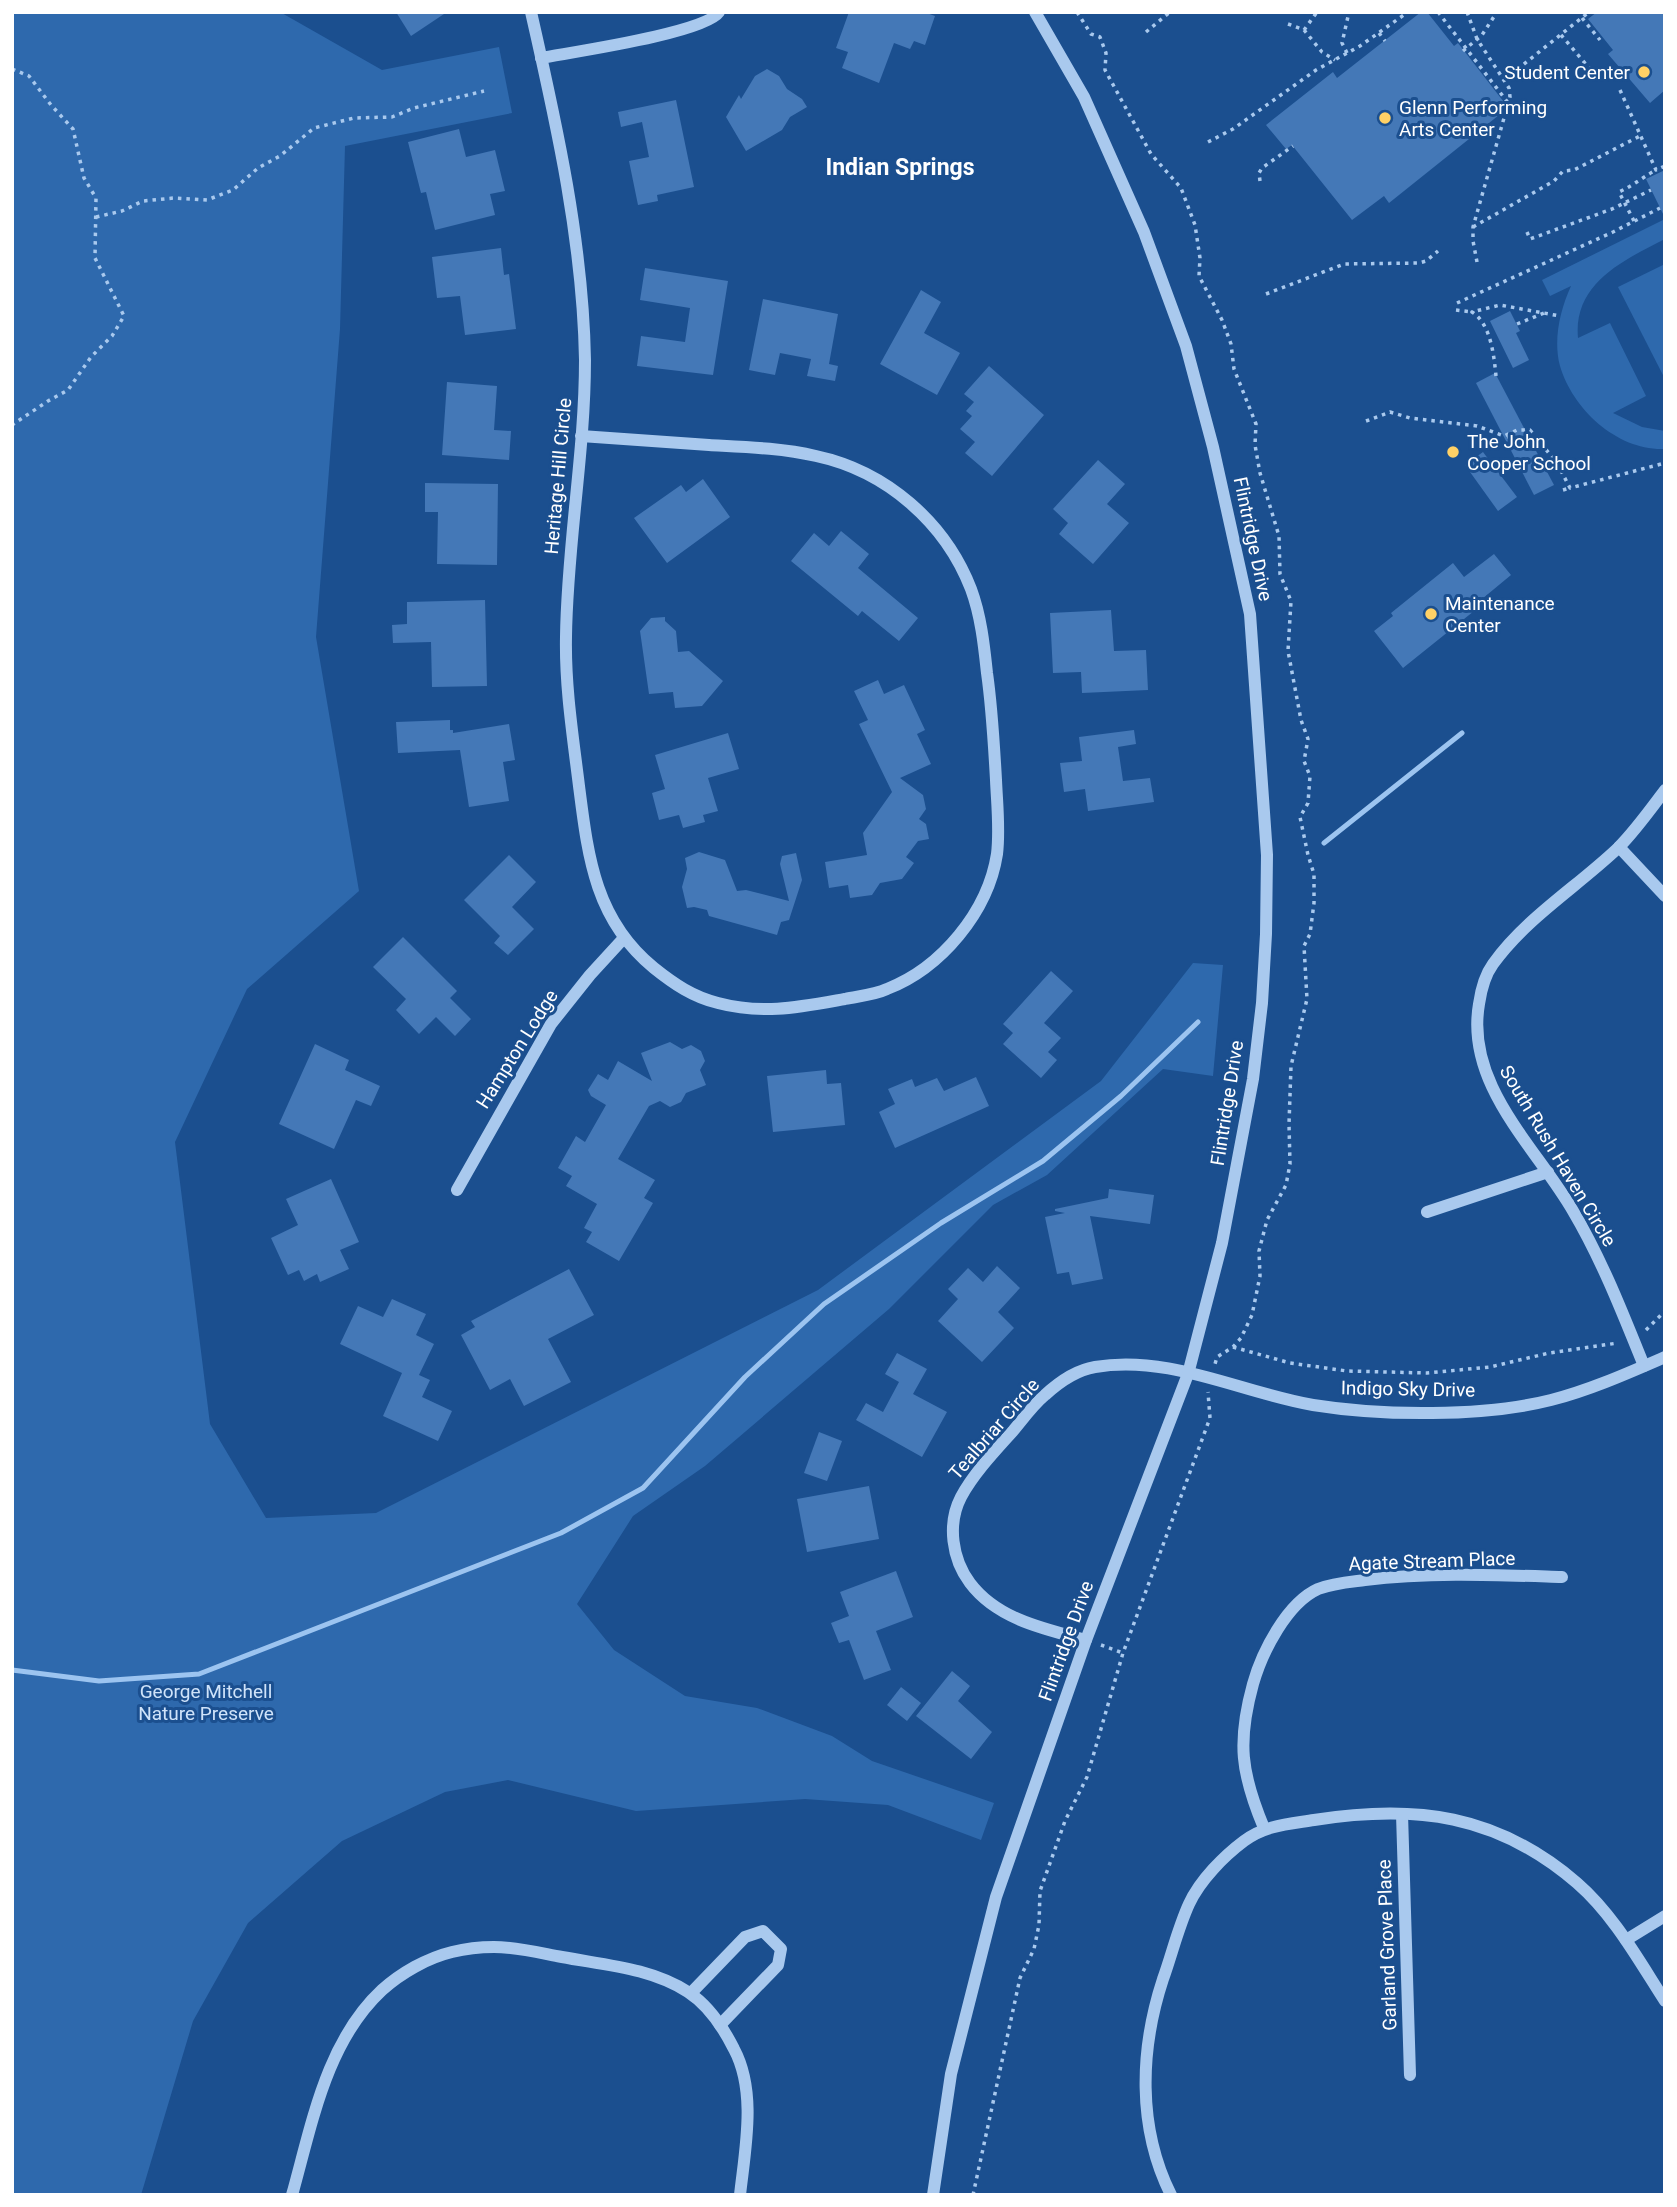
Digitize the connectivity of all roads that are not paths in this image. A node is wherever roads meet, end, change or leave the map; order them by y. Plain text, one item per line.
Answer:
1 (531, 12) edge
2 (719, 12) edge
3 (1035, 12) edge
4 (541, 58) junction
5 (581, 436) junction
6 (1665, 790) edge
7 (1619, 847) junction
8 (1665, 896) edge
9 (623, 939) junction
10 (1548, 1172) junction
11 (457, 1189) dead end
12 (1427, 1212) dead end
13 (1665, 1357) edge
14 (1644, 1366) junction
15 (1188, 1374) junction
16 (1562, 1577) dead end
17 (1086, 1640) junction
18 (1402, 1814) junction
19 (1265, 1828) junction
20 (1665, 1916) edge
21 (1626, 1940) junction
22 (691, 1993) junction
23 (1665, 2001) edge
24 (720, 2025) junction
25 (1410, 2075) dead end
26 (292, 2195) edge
27 (740, 2195) edge
28 (933, 2195) edge
29 (1171, 2195) edge

1 - 4 street, Heritage Hill Circle
2 - 4 street
3 - 15 street, Flintridge Drive
4 - 5 street, Heritage Hill Circle
5 - 9 street, Heritage Hill Circle
5 - 9 street, Heritage Hill Circle
6 - 7 street, South Rush Haven Circle
7 - 8 street
7 - 10 street, South Rush Haven Circle
9 - 11 street, Hampton Lodge
10 - 12 street
10 - 14 street, South Rush Haven Circle
13 - 14 street, Indigo Sky Drive
14 - 15 street, Indigo Sky Drive
15 - 17 street, Flintridge Drive
15 - 17 street, Tealbriar Circle
16 - 19 street, Agate Stream Place
17 - 28 street, Flintridge Drive
18 - 19 street
18 - 21 street
18 - 25 street, Garland Grove Place
19 - 29 street
20 - 21 street
21 - 23 street
22 - 24 street
22 - 24 street
22 - 26 street
24 - 27 street

